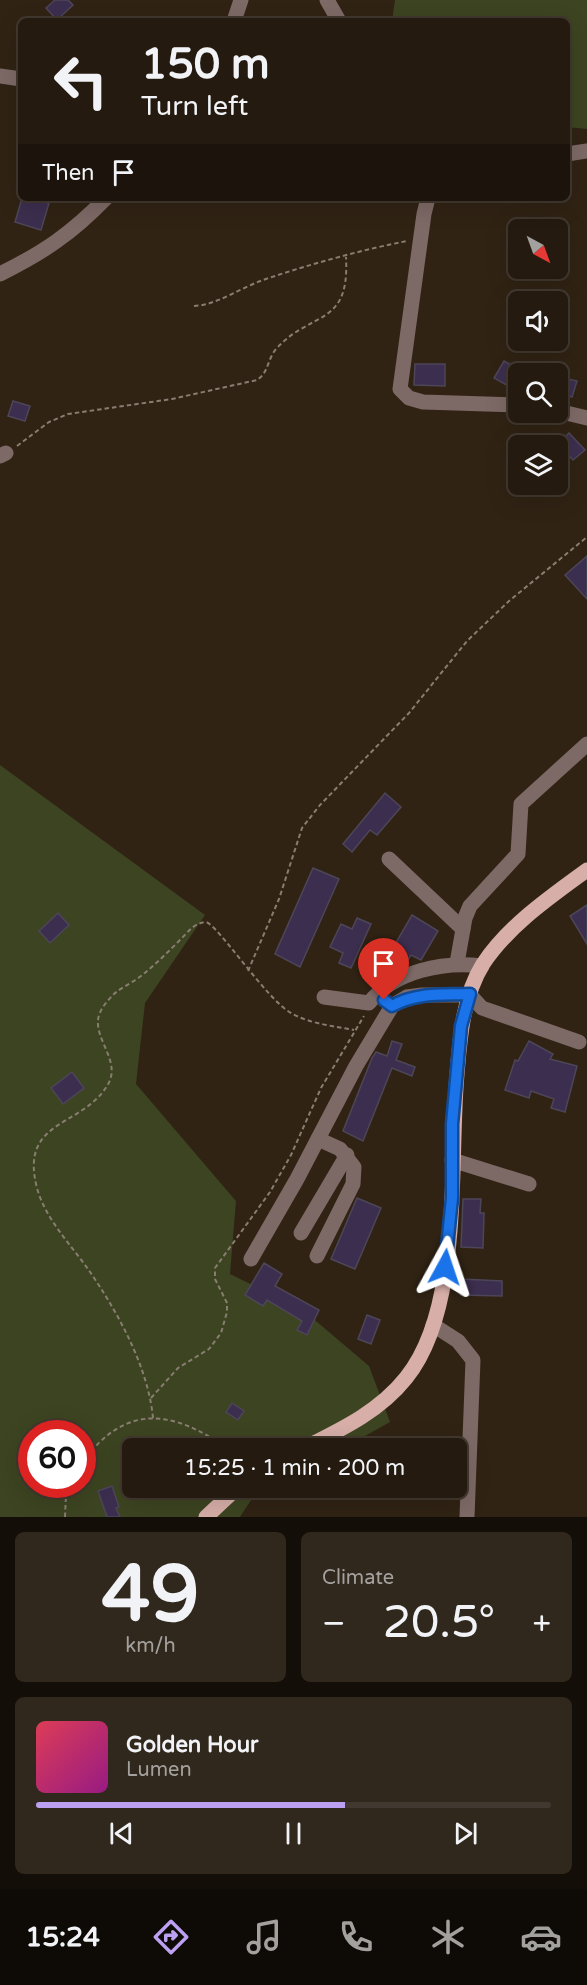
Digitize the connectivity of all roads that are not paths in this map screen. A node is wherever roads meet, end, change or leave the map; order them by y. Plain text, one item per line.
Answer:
1 (241, 0) edge
2 (327, 0) edge
3 (235, 18) edge
4 (337, 18) edge
5 (0, 76) edge
6 (18, 79) edge
7 (587, 151) edge
8 (570, 154) edge
9 (103, 201) edge
10 (427, 201) edge
11 (0, 274) edge
12 (508, 405) edge
13 (568, 413) edge
14 (587, 418) edge
15 (587, 744) edge
16 (389, 859) dead end
17 (587, 870) edge
18 (463, 929) junction
19 (457, 963) junction
20 (439, 966) junction
21 (482, 966) junction
22 (470, 994) junction
23 (422, 995) junction
24 (373, 997) junction
25 (324, 998) dead end
26 (392, 1006) junction
27 (579, 1042) dead end
28 (318, 1139) junction
29 (347, 1155) junction
30 (452, 1160) junction
31 (529, 1184) dead end
32 (301, 1233) dead end
33 (317, 1256) dead end
34 (251, 1259) dead end
35 (433, 1325) junction
36 (322, 1438) edge
37 (226, 1498) edge
38 (206, 1517) edge
39 (467, 1517) edge

1 - 3 street
2 - 4 street
5 - 6 street
7 - 8 street
9 - 11 street
10 - 12 street
13 - 14 street
15 - 18 street
16 - 18 street
17 - 21 main road
18 - 19 street
19 - 20 street
19 - 21 street
20 - 23 street
20 - 24 street
21 - 22 main road
22 - 23 street
22 - 27 street
22 - 30 main road
23 - 26 street
24 - 25 street
24 - 26 street
26 - 28 street
28 - 29 street
28 - 34 street
29 - 32 street
29 - 33 street
30 - 31 street
30 - 35 main road
35 - 36 main road
35 - 39 street
37 - 38 main road

